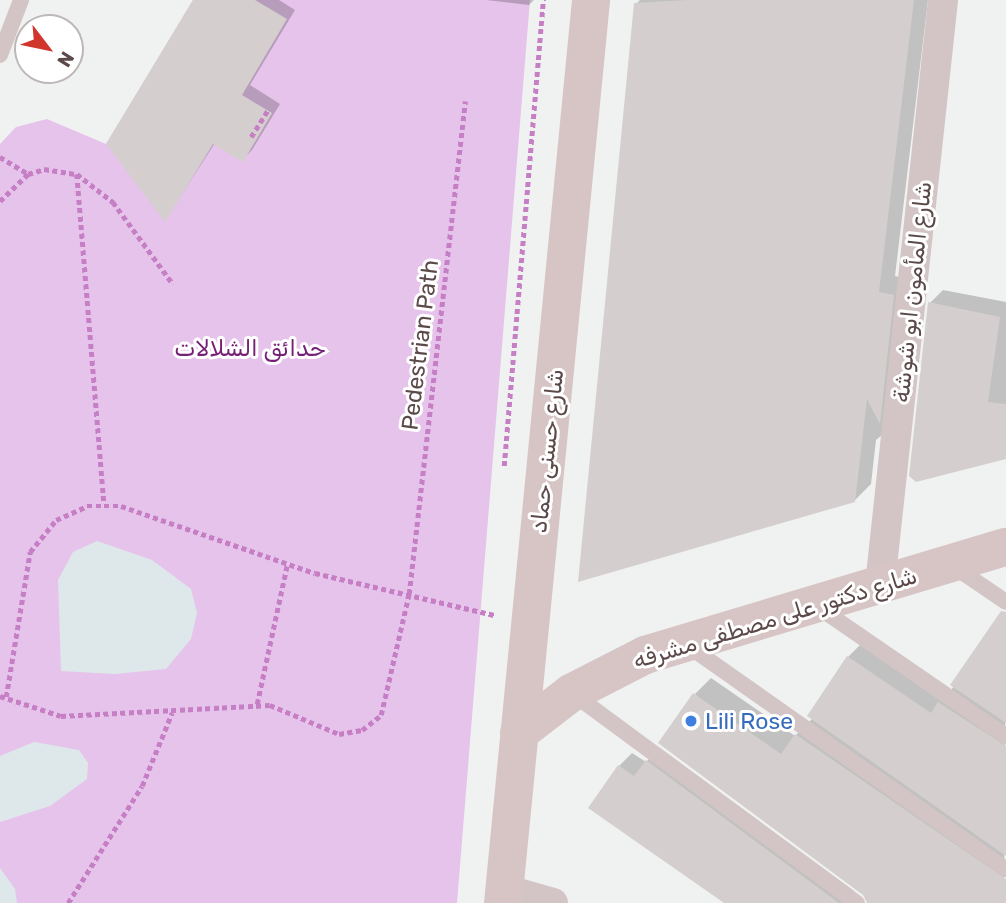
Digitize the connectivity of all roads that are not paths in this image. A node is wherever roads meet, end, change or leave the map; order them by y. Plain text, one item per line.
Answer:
1 (21, 0) edge
2 (591, 0) edge
3 (943, 0) edge
4 (0, 55) edge
5 (1006, 547) edge
6 (950, 564) junction
7 (880, 585) junction
8 (1006, 602) edge
9 (815, 605) junction
10 (685, 643) junction
11 (571, 693) junction
12 (519, 733) junction
13 (1006, 736) edge
14 (1006, 869) edge
15 (503, 896) edge
16 (553, 903) edge
17 (857, 903) edge

1 - 4 lane
2 - 12 main road, شارع حسنى حماد
3 - 7 street, شارع المأمون ابو شوشة
5 - 6 main road, شارع دكتور على مصطفى مشرفه
6 - 7 main road, شارع دكتور على مصطفى مشرفه
6 - 8 lane
7 - 9 main road, شارع دكتور على مصطفى مشرفه
9 - 10 main road, شارع دكتور على مصطفى مشرفه
9 - 13 lane
10 - 11 main road, شارع دكتور على مصطفى مشرفه
10 - 14 lane
11 - 12 main road, شارع دكتور على مصطفى مشرفه
11 - 17 lane
12 - 15 main road, شارع حسنى حماد
15 - 16 street

